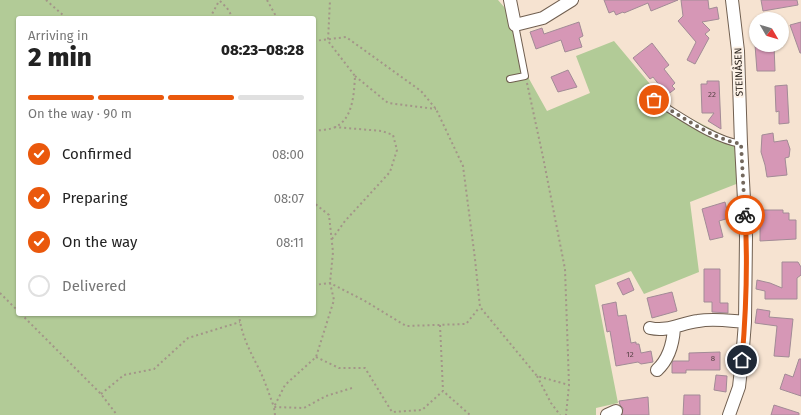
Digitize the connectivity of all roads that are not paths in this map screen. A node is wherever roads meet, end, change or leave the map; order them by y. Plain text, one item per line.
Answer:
1 (510, 0) edge
2 (572, 0) edge
3 (575, 0) edge
4 (578, 0) edge
5 (732, 0) edge
6 (515, 25) junction
7 (510, 79) dead end
8 (654, 100) dead end
9 (741, 144) junction
10 (745, 322) junction
11 (650, 328) dead end
12 (674, 328) junction
13 (657, 370) dead end
14 (729, 415) edge

1 - 6 street
2 - 6 street
3 - 4 street
5 - 9 street, STEINÅSEN
6 - 7 lane
8 - 9 lane
9 - 10 street, STEINÅSEN
10 - 12 street
10 - 14 street, STEINÅSEN
11 - 12 street
12 - 13 street

